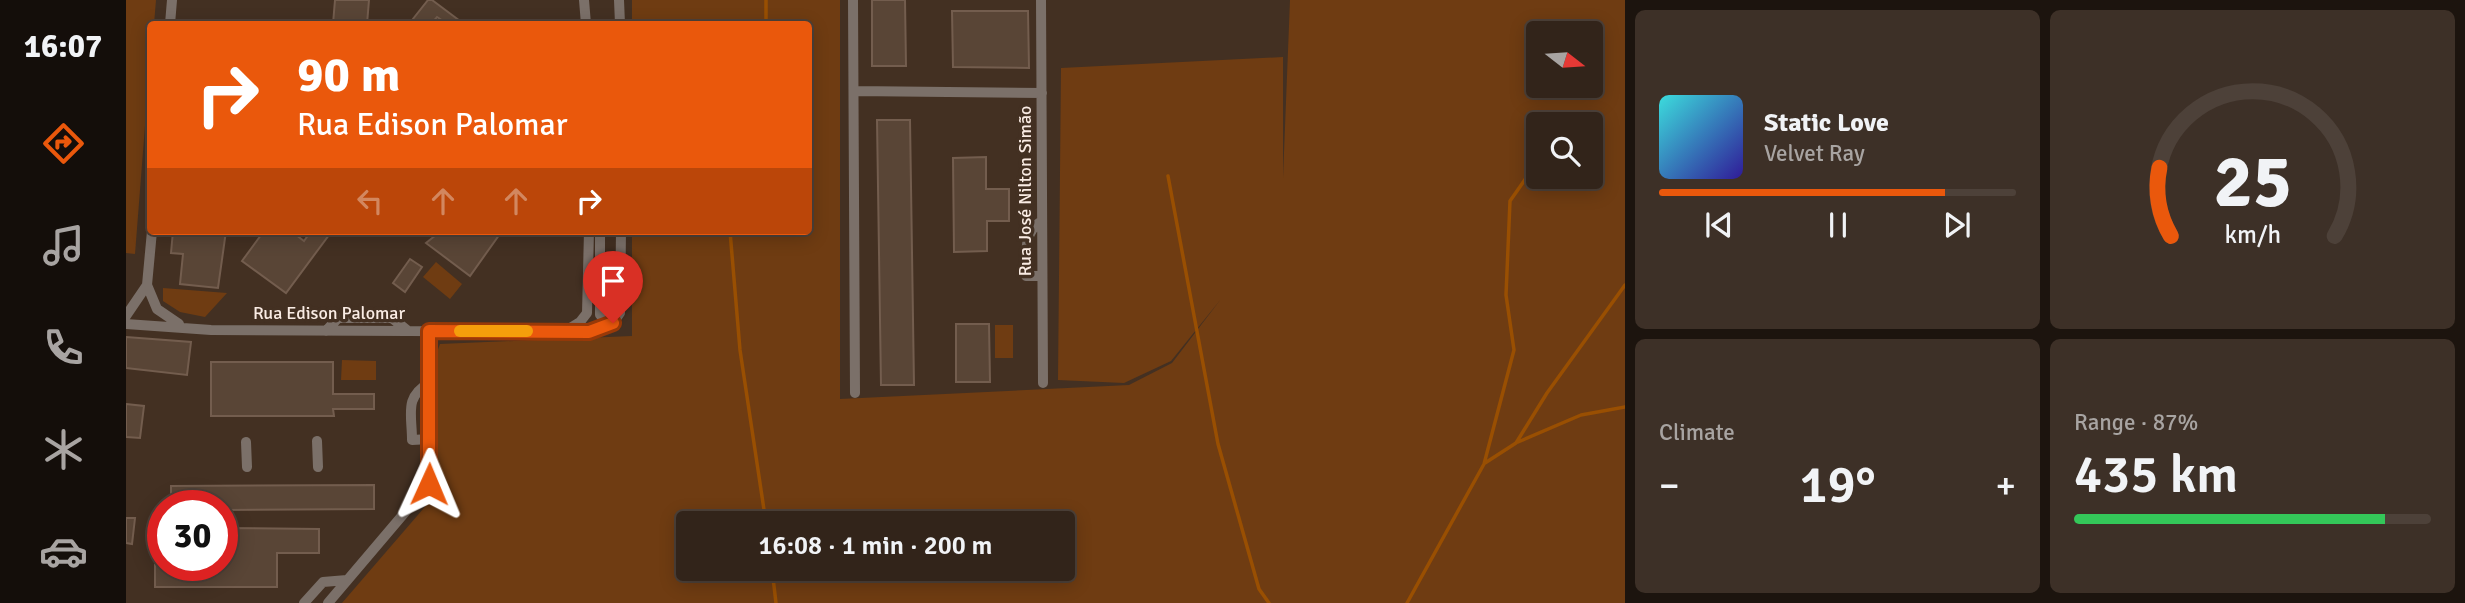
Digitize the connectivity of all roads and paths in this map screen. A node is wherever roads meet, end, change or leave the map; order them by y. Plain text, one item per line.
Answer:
1 (172, 0) edge
2 (584, 0) edge
3 (619, 0) edge
4 (853, 0) edge
5 (1041, 0) edge
6 (170, 21) edge
7 (586, 21) edge
8 (620, 21) edge
9 (854, 91) junction
10 (1042, 93) junction
11 (1042, 221) junction
12 (152, 235) edge
13 (589, 235) edge
14 (600, 235) edge
15 (621, 235) edge
16 (1042, 276) junction
17 (146, 285) junction
18 (126, 316) edge
19 (613, 323) junction
20 (126, 324) edge
21 (211, 330) junction
22 (429, 331) junction
23 (565, 331) junction
24 (429, 383) junction
25 (1043, 383) dead end
26 (855, 393) dead end
27 (430, 439) junction
28 (317, 441) dead end
29 (246, 442) dead end
30 (247, 467) dead end
31 (318, 467) dead end
32 (347, 580) junction
33 (303, 603) edge
34 (328, 603) edge

1 - 6 street
2 - 7 street
3 - 8 street
4 - 9 street
5 - 10 street, Rua José Nilton Simão
9 - 10 street
9 - 26 street
10 - 11 street, Rua José Nilton Simão
11 - 16 street, Rua José Nilton Simão
11 - 16 street
12 - 17 street
13 - 23 street
14 - 19 street
15 - 19 street
16 - 25 street, Rua José Nilton Simão
17 - 18 street
17 - 21 street
19 - 23 street, Rua Edison Palomar
20 - 21 street
21 - 22 street, Rua Edison Palomar
22 - 23 street, Rua Edison Palomar
22 - 24 street
24 - 27 street
24 - 27 street
27 - 32 street
28 - 31 street
29 - 30 street
32 - 33 street
32 - 34 street

